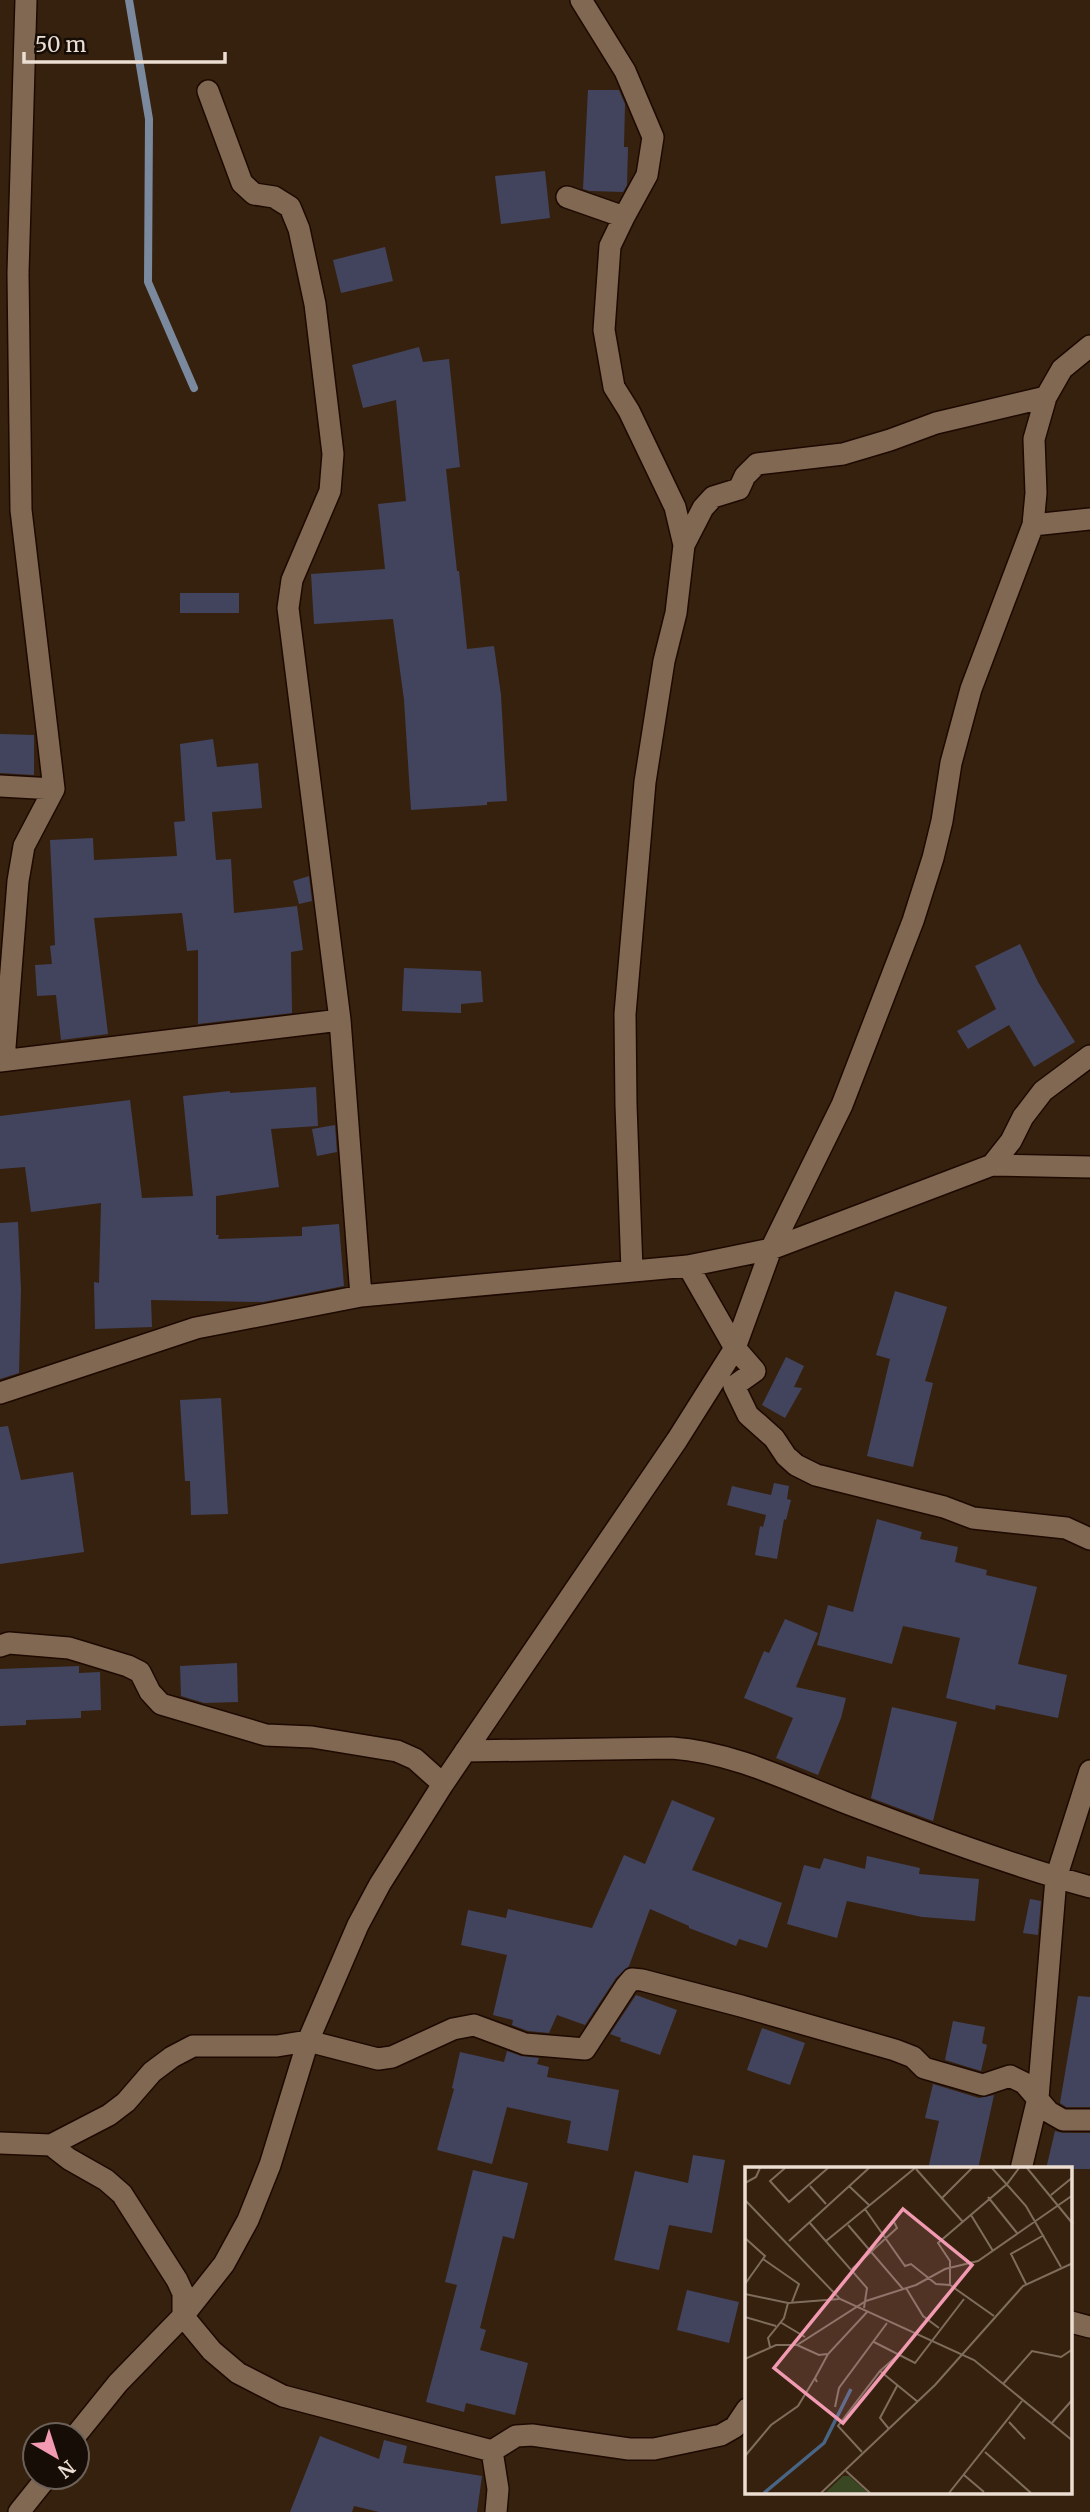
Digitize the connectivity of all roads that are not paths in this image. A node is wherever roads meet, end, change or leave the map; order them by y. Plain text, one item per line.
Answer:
1 (26, 0) edge
2 (582, 0) edge
3 (208, 91) dead end
4 (568, 197) dead end
5 (624, 217) junction
6 (1090, 346) edge
7 (1046, 397) junction
8 (1090, 519) edge
9 (1033, 525) junction
10 (684, 545) junction
11 (0, 786) edge
12 (54, 789) junction
13 (340, 1020) junction
14 (1090, 1056) edge
15 (2, 1060) edge
16 (992, 1166) junction
17 (1090, 1167) edge
18 (771, 1249) junction
19 (688, 1266) junction
20 (632, 1271) junction
21 (361, 1296) junction
22 (735, 1348) junction
23 (0, 1393) edge
24 (1090, 1539) edge
25 (0, 1646) edge
26 (465, 1751) junction
27 (1090, 1771) edge
28 (443, 1784) junction
29 (1056, 1878) junction
30 (1090, 1887) edge
31 (308, 2041) junction
32 (1038, 2098) junction
33 (1090, 2120) edge
34 (0, 2143) edge
35 (51, 2145) junction
36 (1021, 2167) edge
37 (183, 2316) junction
38 (1072, 2322) edge
39 (1090, 2327) edge
40 (745, 2412) edge
41 (87, 2421) edge
42 (492, 2451) junction
43 (36, 2491) edge
44 (19, 2512) edge
45 (496, 2512) edge

1 - 12 street
2 - 5 street
3 - 13 street
4 - 5 street
5 - 10 street
6 - 7 street
7 - 9 street
7 - 10 street
8 - 9 street
9 - 18 street
10 - 20 street
11 - 12 street
12 - 15 street
13 - 15 street
13 - 21 street
14 - 16 street
16 - 17 street
16 - 18 street
18 - 19 street
18 - 22 street
19 - 20 street
19 - 22 street
20 - 21 street
21 - 23 street
22 - 24 street
22 - 26 street
25 - 28 street
26 - 28 street
26 - 29 street
27 - 29 street
28 - 31 street
29 - 30 street
29 - 32 street
31 - 32 street
31 - 35 street
31 - 37 street
32 - 33 street
32 - 36 street
34 - 35 street
35 - 37 street
37 - 41 street
37 - 42 street
38 - 39 street
40 - 42 street
42 - 45 street
43 - 44 street

